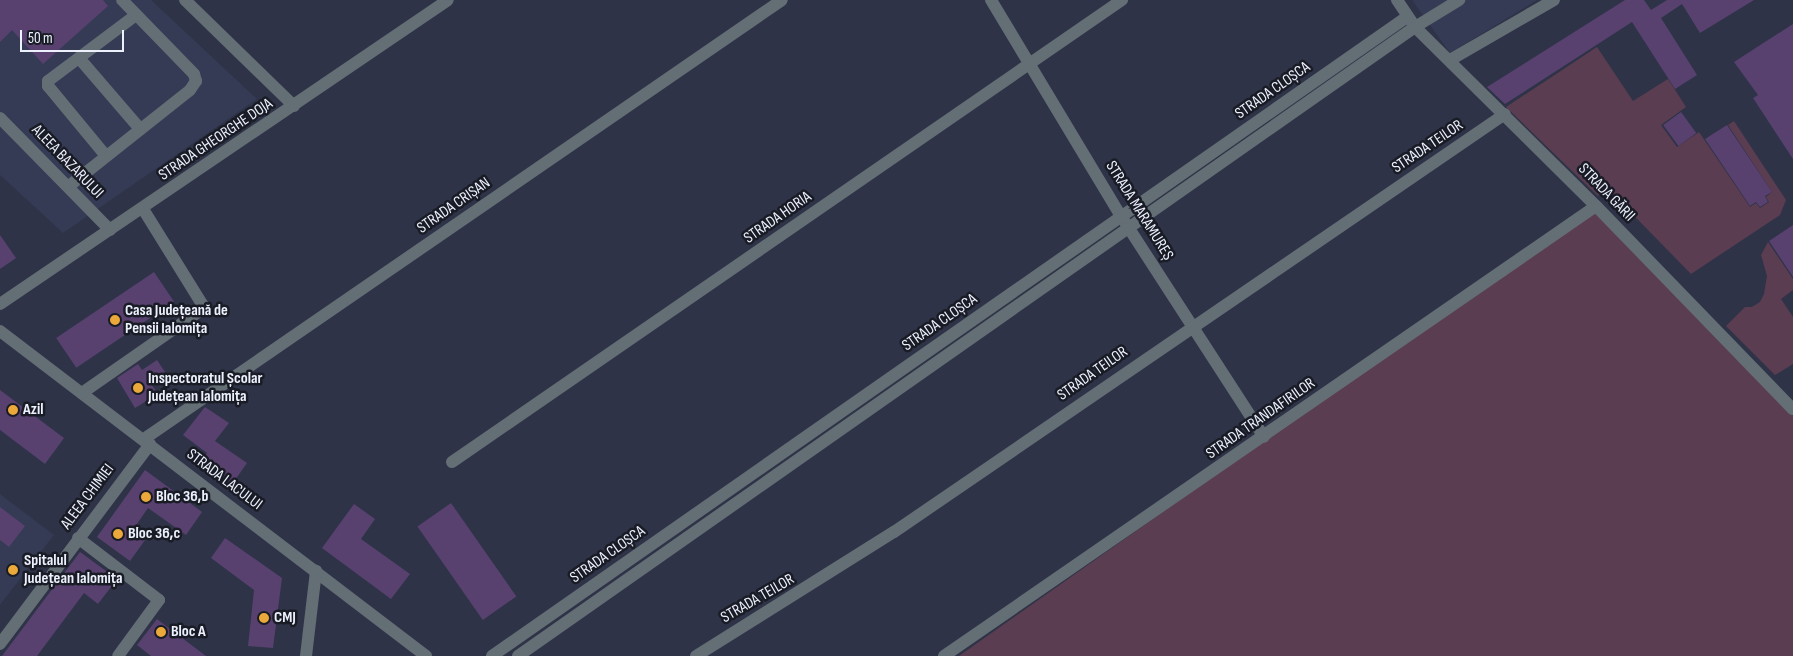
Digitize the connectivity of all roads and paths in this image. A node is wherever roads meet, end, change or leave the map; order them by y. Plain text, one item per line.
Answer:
1 (122, 0) edge
2 (185, 0) edge
3 (448, 0) edge
4 (782, 0) edge
5 (991, 0) edge
6 (1122, 0) edge
7 (1397, 0) edge
8 (1554, 0) edge
9 (1455, 1) edge
10 (136, 15) junction
11 (1411, 22) junction
12 (79, 58) junction
13 (1450, 60) junction
14 (1030, 64) junction
15 (294, 106) junction
16 (1505, 114) junction
17 (0, 118) edge
18 (140, 129) junction
19 (106, 156) junction
20 (69, 186) junction
21 (1596, 206) junction
22 (143, 209) junction
23 (1121, 216) junction
24 (1130, 228) junction
25 (110, 230) junction
26 (0, 304) edge
27 (1191, 326) junction
28 (0, 331) edge
29 (82, 393) junction
30 (1793, 409) edge
31 (1264, 437) junction
32 (147, 441) junction
33 (452, 462) dead end
34 (78, 538) junction
35 (316, 570) junction
36 (0, 644) edge
37 (118, 656) edge
38 (306, 656) edge
39 (426, 656) edge
40 (492, 656) edge
41 (518, 656) edge
42 (696, 656) edge
43 (944, 656) edge

1 - 10 street
2 - 15 street
3 - 15 street, STRADA GHEORGHE DOJA
4 - 32 street, STRADA CRIȘAN
5 - 14 street, STRADA MARAMUREȘ
6 - 14 street, STRADA HORIA
7 - 11 street, STRADA GĂRII
8 - 13 street
9 - 11 street
10 - 12 street
10 - 18 street
11 - 13 street, STRADA GĂRII
11 - 23 street, STRADA CLOȘCA
11 - 24 street, STRADA CLOȘCA
12 - 18 street
12 - 19 street
13 - 16 street, STRADA GĂRII
14 - 23 street, STRADA MARAMUREȘ
14 - 33 street, STRADA HORIA
15 - 22 street, STRADA GHEORGHE DOJA
16 - 21 street, STRADA GĂRII
16 - 27 street, STRADA TEILOR
17 - 20 street, ALEEA BAZARULUI
18 - 19 street
19 - 20 street
20 - 25 street, ALEEA BAZARULUI
21 - 30 street, STRADA GĂRII
21 - 31 street, STRADA TRANDAFIRILOR
22 - 25 street, STRADA GHEORGHE DOJA
22 - 29 street
23 - 24 street, STRADA MARAMUREȘ
23 - 40 street, STRADA CLOȘCA
24 - 27 street, STRADA MARAMUREȘ
24 - 41 street, STRADA CLOȘCA
25 - 26 street, STRADA GHEORGHE DOJA
27 - 31 street, STRADA MARAMUREȘ
27 - 42 street, STRADA TEILOR
28 - 29 street, STRADA LACULUI
29 - 32 street, STRADA LACULUI
31 - 43 street, STRADA TRANDAFIRILOR
32 - 34 street, ALEEA CHIMIEI
32 - 35 street, STRADA LACULUI
34 - 36 street, ALEEA CHIMIEI
34 - 37 street
35 - 38 street
35 - 39 street, STRADA LACULUI

